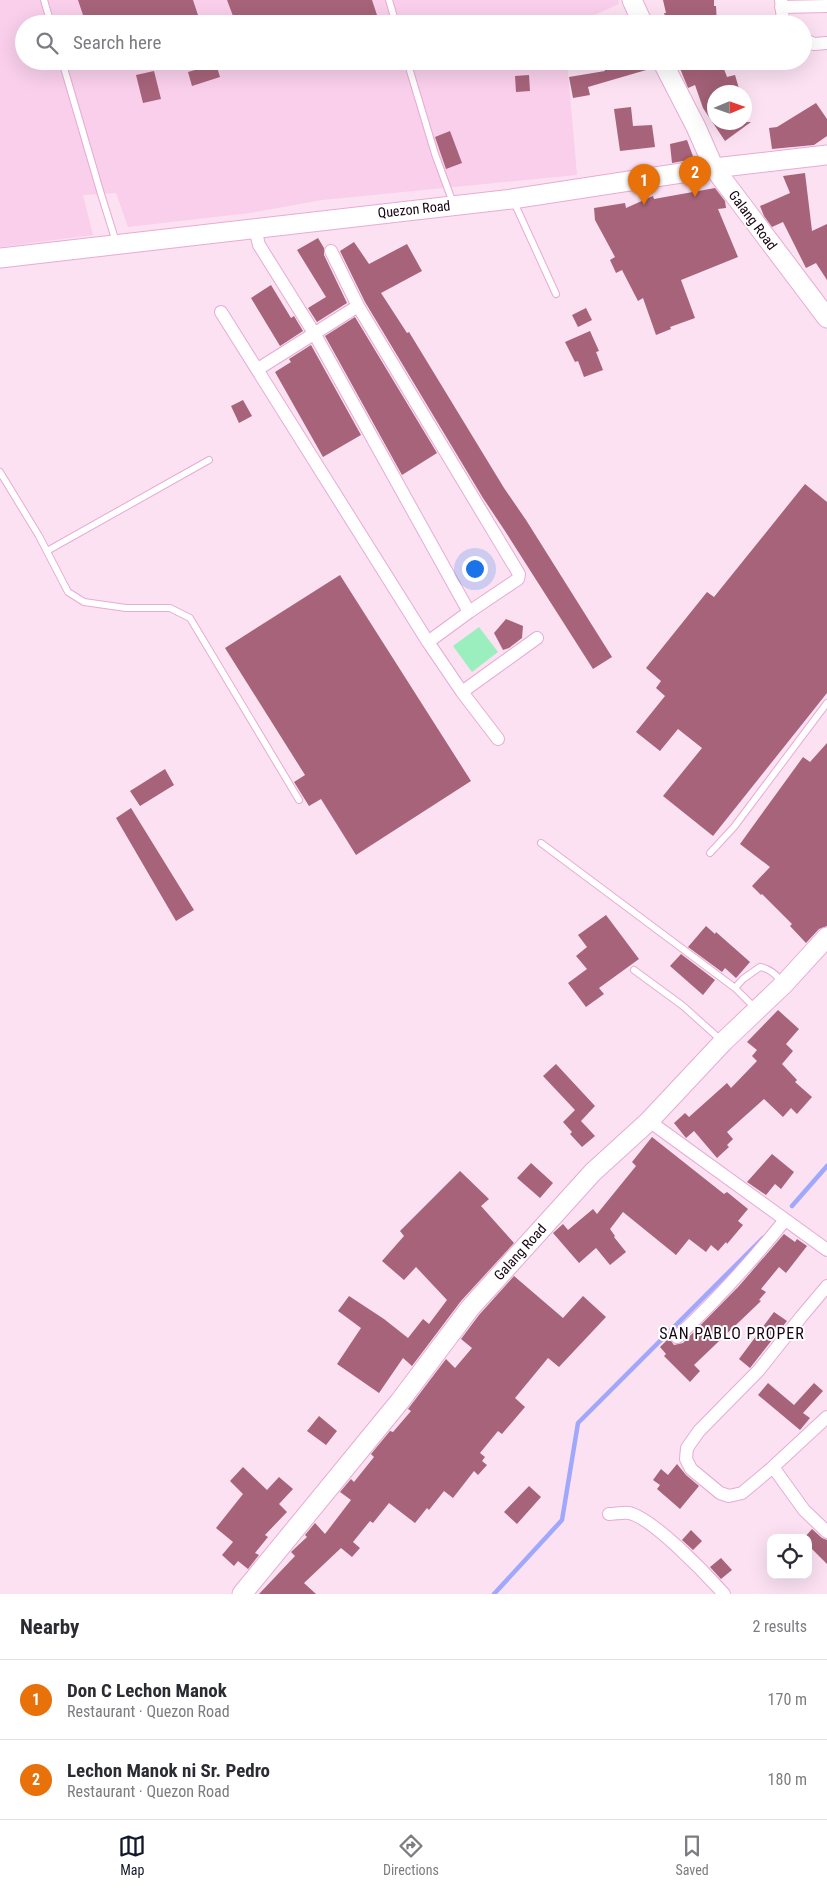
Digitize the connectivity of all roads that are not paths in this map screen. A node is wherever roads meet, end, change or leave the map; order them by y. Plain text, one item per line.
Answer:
1 (44, 0) edge
2 (389, 0) edge
3 (632, 0) edge
4 (781, 4) edge
5 (827, 6) edge
6 (48, 15) edge
7 (393, 15) edge
8 (639, 15) edge
9 (812, 43) edge
10 (827, 43) edge
11 (65, 70) edge
12 (410, 70) edge
13 (667, 70) edge
14 (827, 155) edge
15 (714, 168) junction
16 (512, 199) junction
17 (454, 205) junction
18 (255, 228) junction
19 (117, 244) junction
20 (331, 251) dead end
21 (0, 258) edge
22 (556, 294) dead end
23 (358, 306) junction
24 (221, 312) dead end
25 (827, 318) edge
26 (314, 333) junction
27 (258, 369) junction
28 (209, 460) dead end
29 (0, 472) edge
30 (47, 551) junction
31 (469, 612) junction
32 (537, 638) dead end
33 (428, 642) junction
34 (462, 692) junction
35 (827, 703) edge
36 (498, 739) dead end
37 (299, 800) dead end
38 (541, 843) dead end
39 (710, 853) dead end
40 (827, 937) edge
41 (634, 970) dead end
42 (784, 984) junction
43 (735, 988) junction
44 (756, 1010) junction
45 (723, 1042) junction
46 (649, 1121) junction
47 (785, 1220) junction
48 (827, 1250) edge
49 (827, 1286) edge
50 (677, 1337) dead end
51 (827, 1417) edge
52 (773, 1467) junction
53 (609, 1514) dead end
54 (827, 1532) edge
55 (242, 1594) edge
56 (724, 1594) edge

1 - 6 lane
2 - 7 lane
3 - 8 street
4 - 5 street
9 - 10 street
11 - 19 lane
12 - 17 lane
13 - 15 street, Galang Road
14 - 15 street, Quezon Road
15 - 16 street, Quezon Road
15 - 25 street, Galang Road
16 - 17 street, Quezon Road
16 - 22 lane
17 - 18 street, Quezon Road
18 - 19 street, Quezon Road
18 - 26 street
19 - 21 street, Quezon Road
20 - 23 street
23 - 26 street
23 - 31 street
24 - 27 street
26 - 27 street
26 - 31 street
27 - 33 street
28 - 30 lane
29 - 30 lane
30 - 37 lane
31 - 33 street
32 - 34 street
33 - 34 street
34 - 36 street
35 - 39 lane
38 - 43 lane
40 - 42 street, Galang Road
41 - 45 lane
42 - 43 lane
42 - 44 street, Galang Road
43 - 44 lane
44 - 45 street, Galang Road
45 - 46 street, Galang Road
46 - 47 street
46 - 55 street, Galang Road
47 - 48 street
47 - 50 street
49 - 52 street
51 - 52 street
52 - 54 street
53 - 56 street

